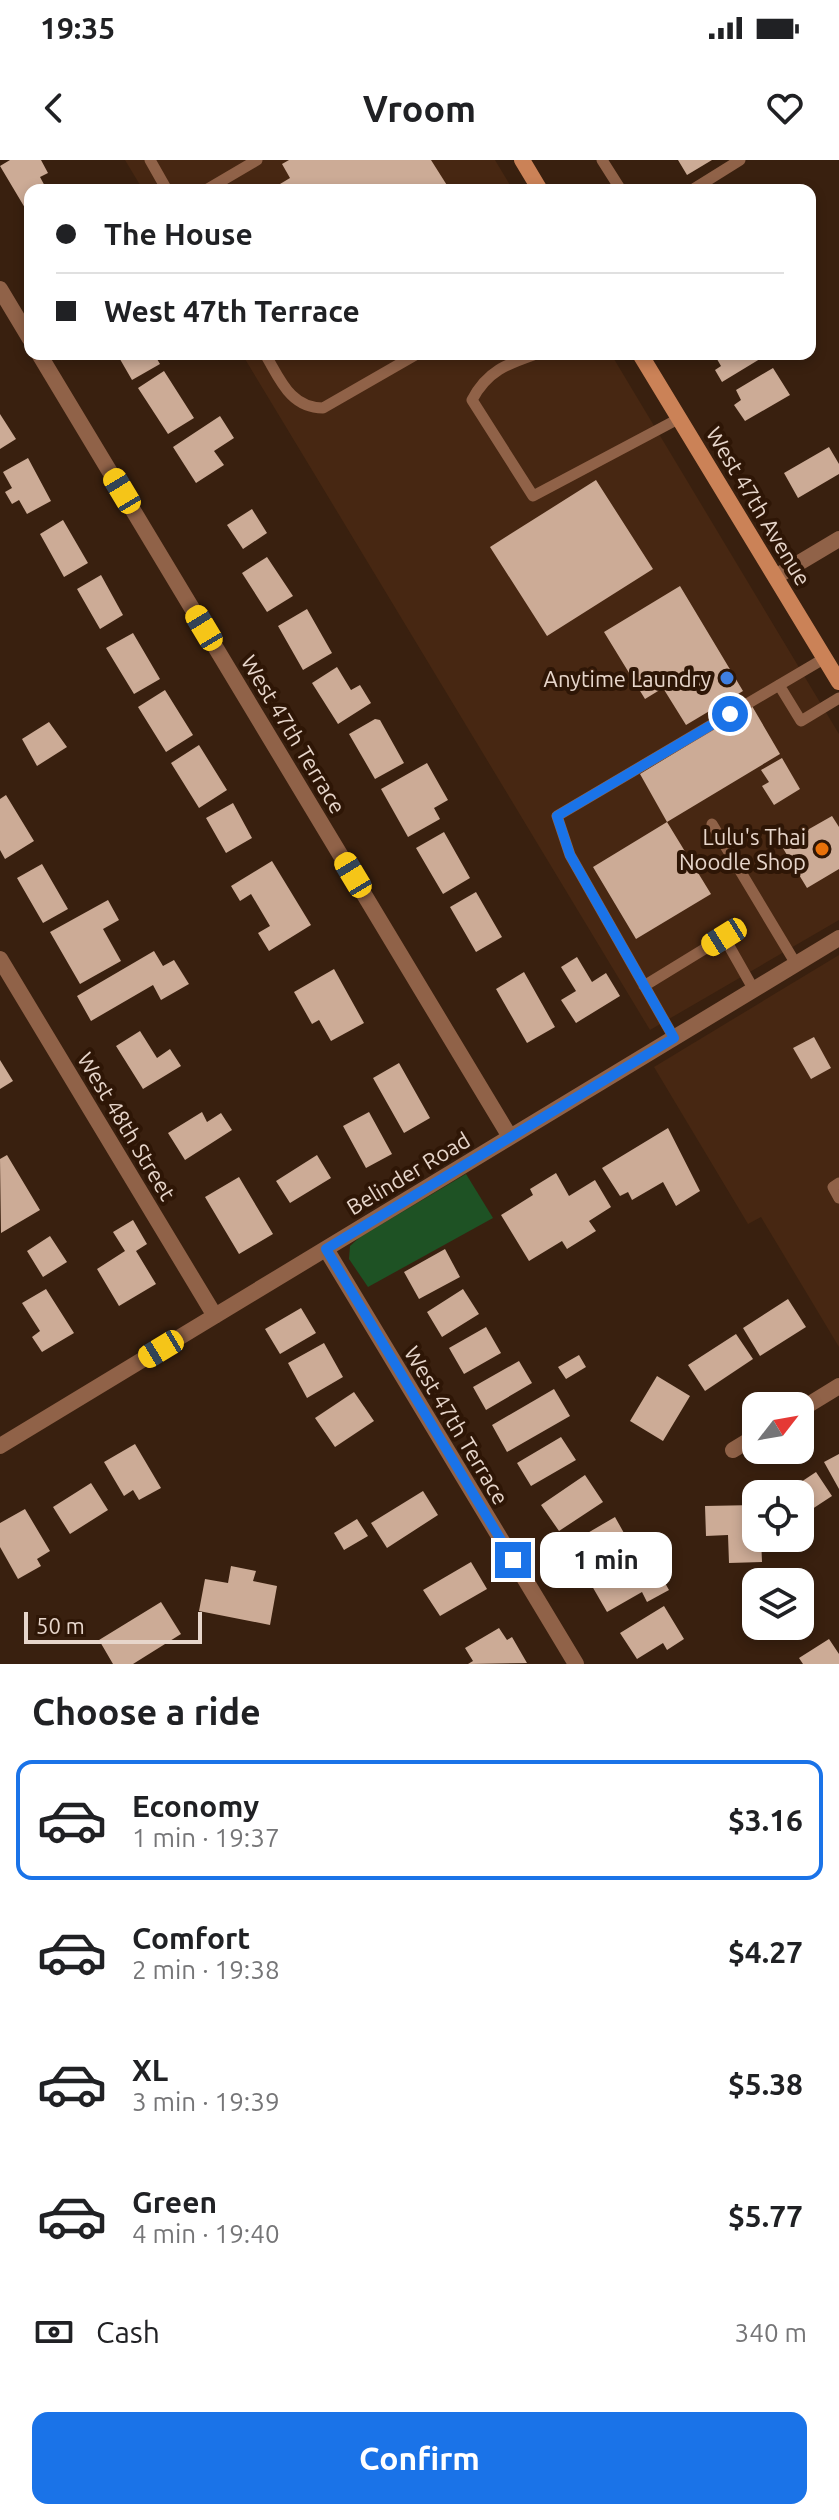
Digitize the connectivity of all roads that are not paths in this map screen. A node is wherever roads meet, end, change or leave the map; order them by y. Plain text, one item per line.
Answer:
1 (150, 160) edge
2 (257, 160) edge
3 (522, 160) edge
4 (602, 160) edge
5 (740, 160) edge
6 (164, 184) edge
7 (216, 184) edge
8 (536, 184) edge
9 (617, 184) edge
10 (702, 184) edge
11 (0, 289) edge
12 (24, 329) edge
13 (43, 360) edge
14 (269, 360) edge
15 (407, 360) edge
16 (517, 360) edge
17 (644, 360) edge
18 (680, 418) junction
19 (839, 539) edge
20 (777, 576) junction
21 (825, 658) junction
22 (839, 682) edge
23 (779, 685) junction
24 (839, 698) edge
25 (712, 824) dead end
26 (839, 938) edge
27 (0, 959) edge
28 (796, 964) junction
29 (644, 986) junction
30 (754, 990) junction
31 (674, 1038) junction
32 (510, 1137) junction
33 (839, 1183) edge
34 (839, 1198) edge
35 (326, 1249) junction
36 (215, 1316) junction
37 (839, 1386) edge
38 (814, 1401) edge
39 (742, 1445) edge
40 (0, 1446) edge
41 (733, 1450) dead end
42 (576, 1664) edge

1 - 6 lane
2 - 7 lane
3 - 8 street
4 - 9 lane
5 - 10 lane
11 - 12 street
13 - 32 street, West 47th Terrace
14 - 15 lane
16 - 18 lane
17 - 18 street, West 47th Avenue
18 - 20 street, West 47th Avenue
19 - 20 street
20 - 21 street, West 47th Avenue
21 - 22 street, West 47th Avenue
21 - 23 lane
23 - 24 lane
23 - 29 lane
25 - 28 lane
26 - 28 street, Belinder Road
27 - 36 street, West 48th Street
28 - 30 street, Belinder Road
29 - 30 lane
29 - 31 lane
30 - 31 street, Belinder Road
31 - 32 street, Belinder Road
32 - 35 street, Belinder Road
33 - 34 lane
35 - 36 street, Belinder Road
35 - 42 street, West 47th Terrace
36 - 40 street, Belinder Road
37 - 38 street
39 - 41 street

